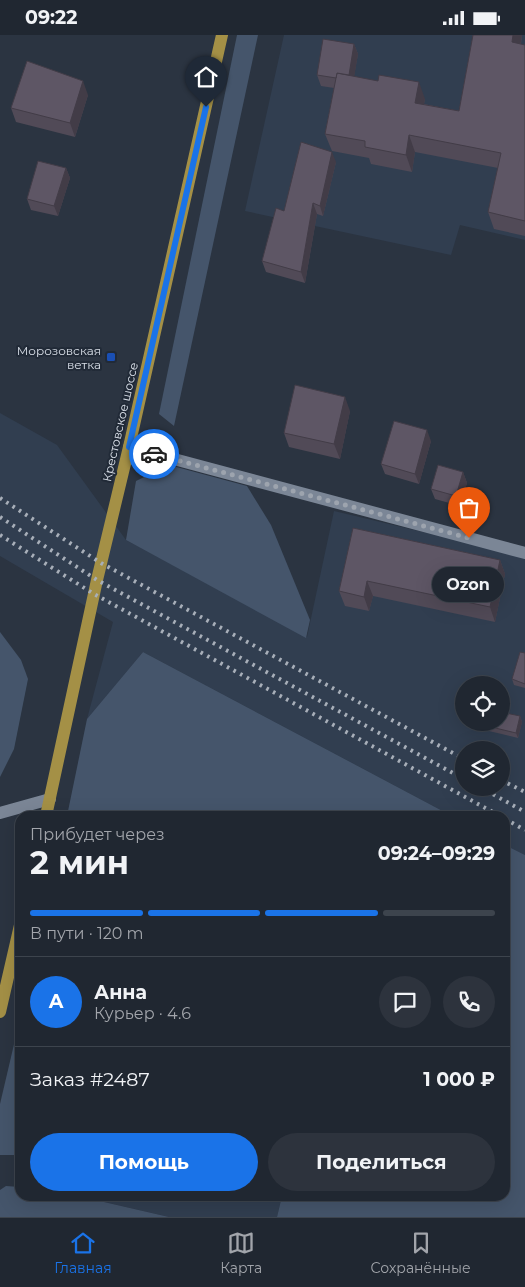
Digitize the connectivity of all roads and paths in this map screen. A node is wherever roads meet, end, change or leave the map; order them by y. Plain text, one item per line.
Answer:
1 (222, 35) edge
2 (129, 447) junction
3 (525, 553) edge
4 (50, 799) junction
5 (47, 811) edge
6 (0, 813) edge
7 (15, 947) edge
8 (0, 1012) edge

1 - 2 main road, Крестовское шоссе
2 - 3 street
2 - 4 main road, Крестовское шоссе
4 - 5 main road, Крестовское шоссе
4 - 6 street
7 - 8 main road

